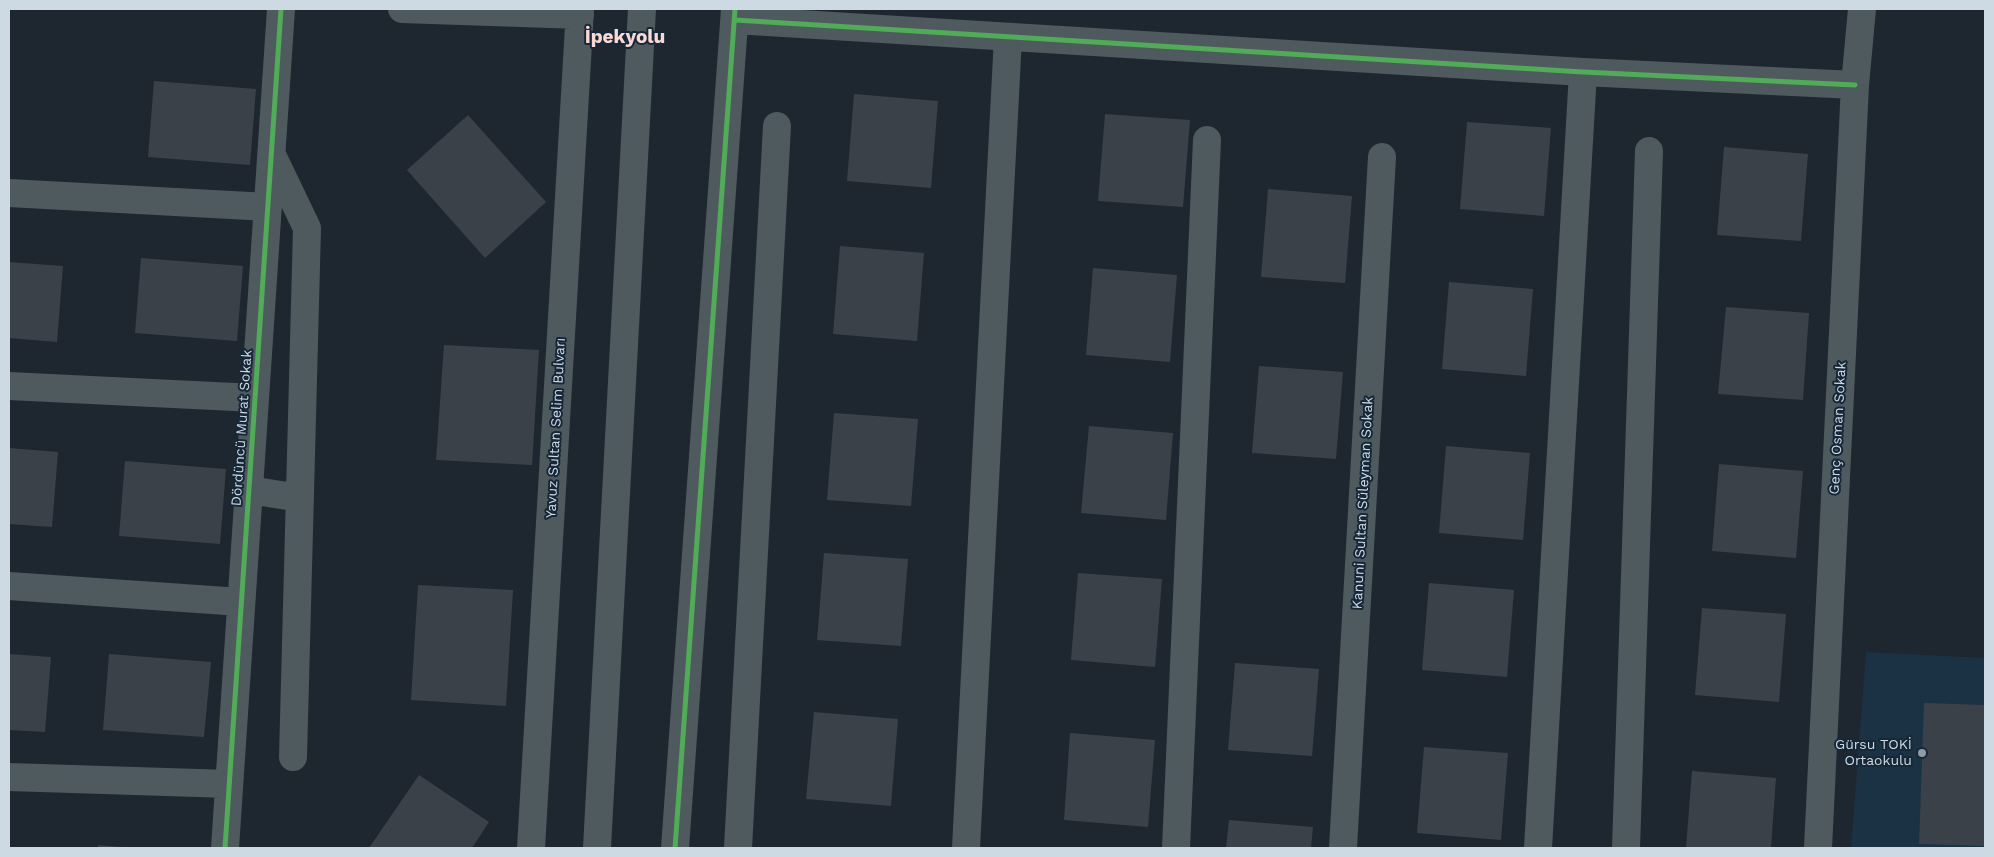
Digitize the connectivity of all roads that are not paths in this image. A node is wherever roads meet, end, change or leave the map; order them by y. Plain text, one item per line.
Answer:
1 (282, 9) edge
2 (402, 9) edge
3 (642, 9) edge
4 (1862, 9) edge
5 (580, 12) edge
6 (735, 15) edge
7 (1008, 37) junction
8 (1583, 72) junction
9 (1855, 85) junction
10 (777, 126) dead end
11 (1206, 140) dead end
12 (1649, 151) dead end
13 (271, 154) junction
14 (1382, 157) dead end
15 (9, 193) edge
16 (268, 207) junction
17 (9, 386) edge
18 (255, 398) junction
19 (249, 490) junction
20 (300, 498) junction
21 (9, 586) edge
22 (241, 602) junction
23 (293, 757) dead end
24 (9, 777) edge
25 (229, 784) junction
26 (225, 848) edge
27 (532, 848) edge
28 (597, 848) edge
29 (675, 848) edge
30 (738, 848) edge
31 (966, 848) edge
32 (1176, 848) edge
33 (1343, 848) edge
34 (1538, 848) edge
35 (1626, 848) edge
36 (1818, 848) edge

1 - 13 street, Dördüncü Murat Sokak
2 - 5 street
3 - 28 street
4 - 9 street, Genç Osman Sokak
5 - 27 street, Yavuz Sultan Selim Bulvarı
6 - 7 street
6 - 29 street
7 - 8 street
7 - 31 street
8 - 9 street
8 - 34 street
9 - 36 street, Genç Osman Sokak
10 - 30 street
11 - 32 street
12 - 35 street
13 - 16 street, Dördüncü Murat Sokak
13 - 20 street
14 - 33 street, Kanuni Sultan Süleyman Sokak
15 - 16 street
16 - 18 street, Dördüncü Murat Sokak
17 - 18 street
18 - 19 street, Dördüncü Murat Sokak
19 - 20 street
19 - 22 street, Dördüncü Murat Sokak
20 - 23 street
21 - 22 street
22 - 25 street, Dördüncü Murat Sokak
24 - 25 street
25 - 26 street, Dördüncü Murat Sokak

